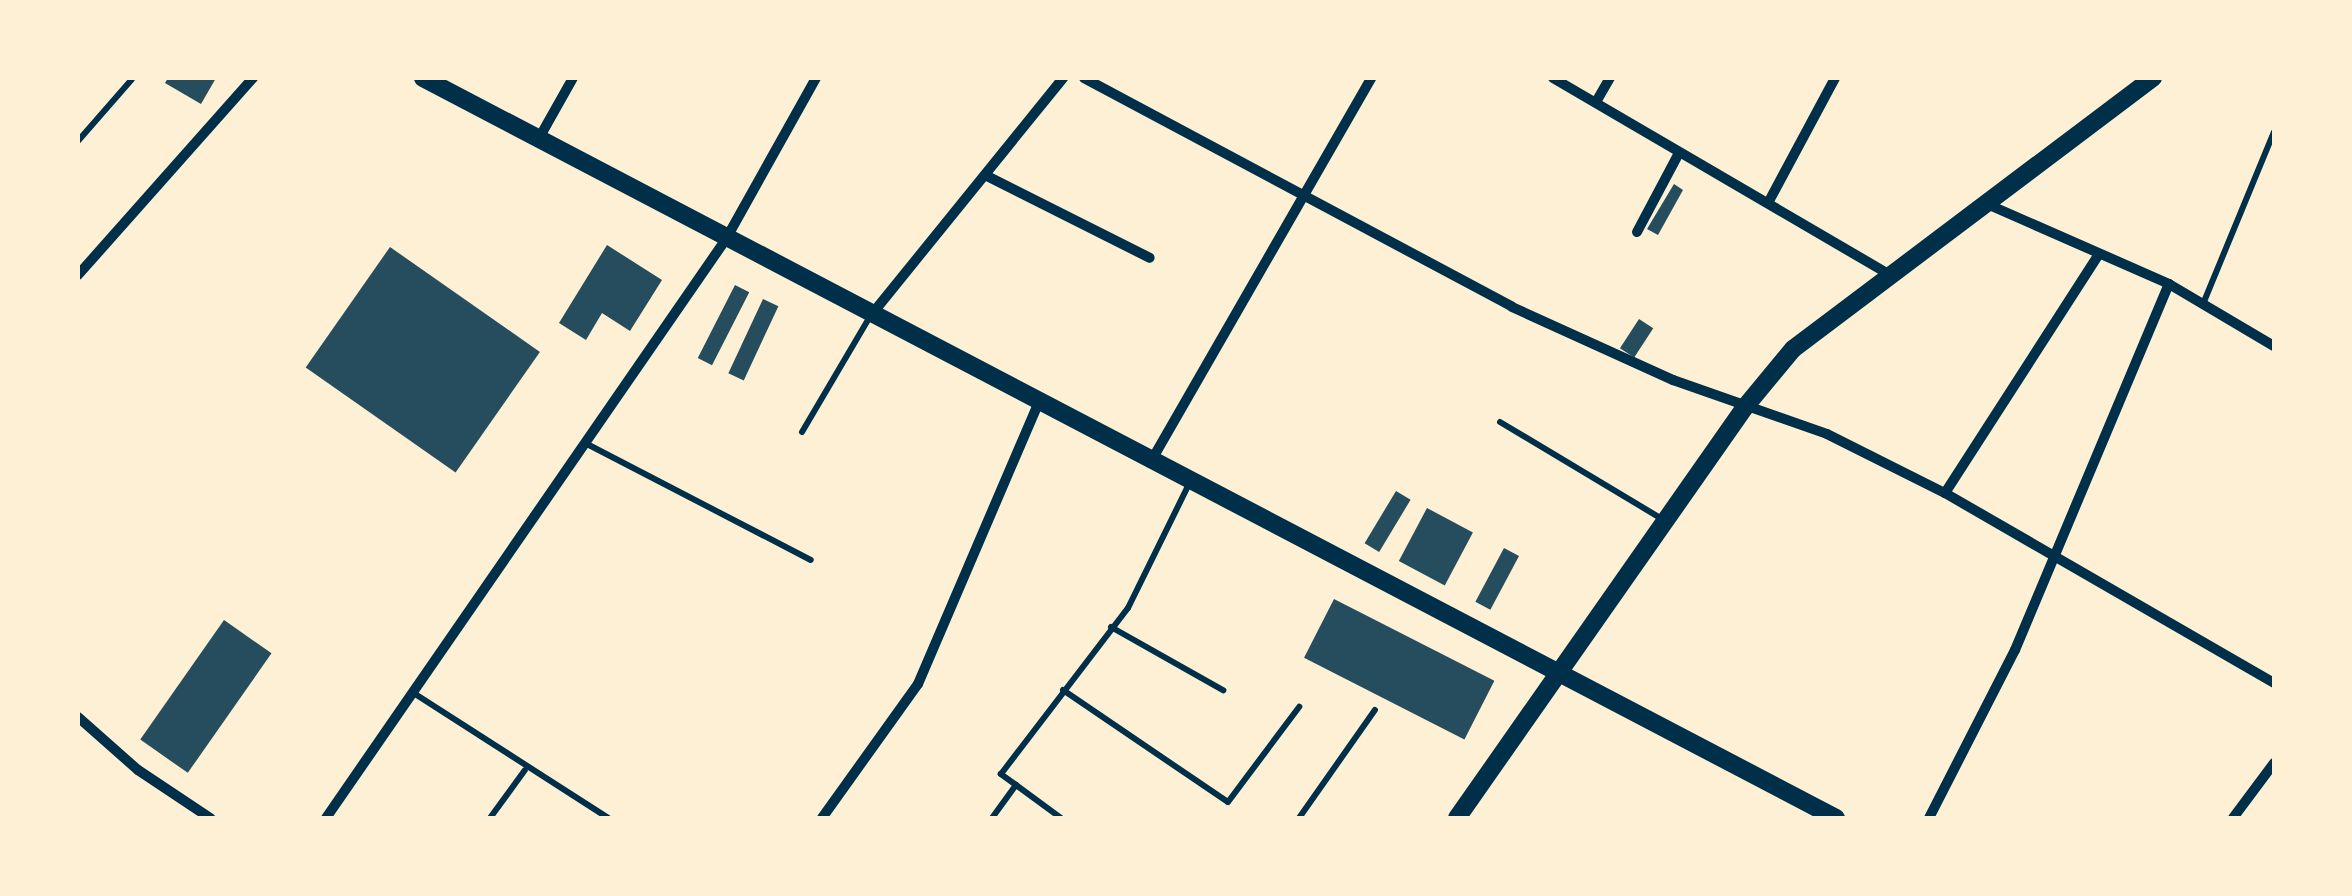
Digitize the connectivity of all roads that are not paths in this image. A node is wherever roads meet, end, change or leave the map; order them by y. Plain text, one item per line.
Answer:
1 (253, 78) edge
2 (423, 78) edge
3 (574, 78) edge
4 (816, 78) edge
5 (1063, 78) edge
6 (1084, 78) edge
7 (1372, 78) edge
8 (1553, 78) edge
9 (1610, 78) edge
10 (1836, 78) edge
11 (2153, 78) edge
12 (132, 79) edge
13 (1596, 102) junction
14 (2274, 132) edge
15 (538, 140) junction
16 (78, 142) edge
17 (1679, 153) junction
18 (987, 176) junction
19 (1306, 194) junction
20 (1768, 203) junction
21 (1987, 204) junction
22 (1637, 232) dead end
23 (726, 239) junction
24 (2098, 257) junction
25 (1150, 258) dead end
26 (78, 275) edge
27 (1890, 275) junction
28 (2169, 284) junction
29 (2202, 305) junction
30 (872, 314) junction
31 (2274, 346) edge
32 (1038, 404) junction
33 (1744, 407) junction
34 (1500, 422) dead end
35 (802, 432) dead end
36 (587, 444) junction
37 (1150, 464) junction
38 (1190, 483) junction
39 (1945, 493) junction
40 (1669, 523) junction
41 (2058, 553) junction
42 (811, 560) dead end
43 (1111, 627) junction
44 (1557, 672) junction
45 (2274, 683) edge
46 (1063, 690) junction
47 (1223, 690) dead end
48 (412, 692) junction
49 (1299, 706) dead end
50 (1375, 710) dead end
51 (78, 716) edge
52 (2274, 762) edge
53 (525, 770) junction
54 (1016, 785) junction
55 (1461, 817) edge
56 (210, 818) edge
57 (326, 818) edge
58 (490, 818) edge
59 (608, 818) edge
60 (822, 818) edge
61 (992, 818) edge
62 (1061, 818) edge
63 (1299, 818) edge
64 (1836, 818) edge
65 (1929, 818) edge
66 (2233, 818) edge

1 - 26 street
2 - 15 street
3 - 15 street
4 - 23 street
5 - 18 street
6 - 19 street
7 - 19 street
8 - 13 street
9 - 13 street
10 - 20 street
11 - 21 street
12 - 16 lane
13 - 17 street
14 - 29 lane
15 - 23 street
17 - 20 street
17 - 22 street
18 - 25 street
18 - 30 street
19 - 33 street
19 - 37 street
20 - 27 street
21 - 24 street
21 - 27 street
23 - 30 street
23 - 36 street
24 - 28 street
24 - 39 street
27 - 33 street
28 - 29 street
28 - 41 street
29 - 31 street
30 - 32 street
30 - 35 lane
32 - 37 street
32 - 60 street
33 - 39 street
33 - 40 street
34 - 40 lane
36 - 42 lane
36 - 48 street
37 - 38 street
38 - 43 lane
38 - 44 street
39 - 41 street
40 - 44 street
41 - 45 street
41 - 65 street
43 - 46 lane
43 - 47 lane
44 - 55 street
44 - 64 street
46 - 49 lane
46 - 54 lane
48 - 53 lane
48 - 57 street
50 - 63 lane
51 - 56 street
52 - 66 street
53 - 58 lane
53 - 59 lane
54 - 61 lane
54 - 62 lane

